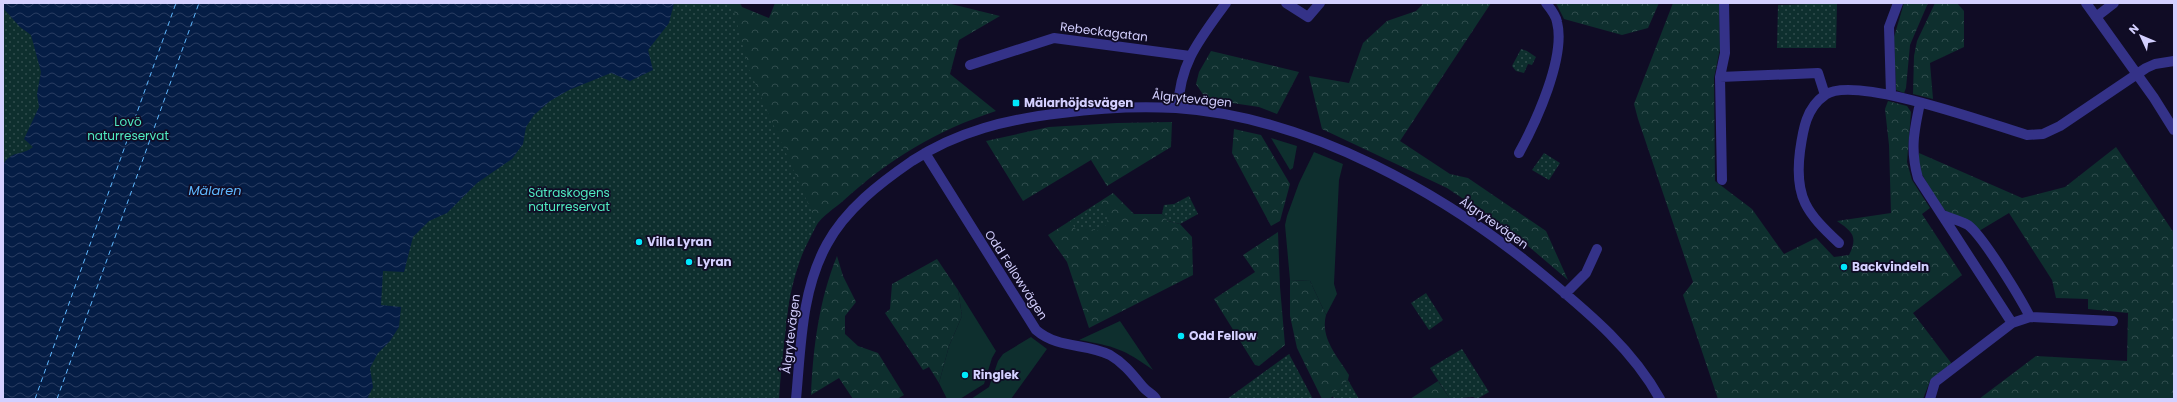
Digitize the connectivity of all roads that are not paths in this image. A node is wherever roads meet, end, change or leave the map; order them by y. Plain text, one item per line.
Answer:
1 (1226, 3) edge
2 (1286, 3) edge
3 (1320, 3) edge
4 (1546, 3) edge
5 (1724, 3) edge
6 (1898, 3) edge
7 (2086, 3) edge
8 (2114, 3) edge
9 (2096, 17) junction
10 (1190, 56) junction
11 (2174, 61) edge
12 (970, 65) dead end
13 (2138, 74) junction
14 (1720, 77) junction
15 (1891, 94) junction
16 (1825, 95) junction
17 (1920, 103) junction
18 (1178, 108) junction
19 (2174, 130) edge
20 (925, 152) junction
21 (1519, 153) dead end
22 (1722, 180) dead end
23 (1942, 215) junction
24 (1839, 243) dead end
25 (1597, 249) dead end
26 (1565, 294) junction
27 (2030, 317) junction
28 (2114, 321) dead end
29 (2012, 323) junction
30 (796, 399) edge
31 (1156, 399) edge
32 (1660, 399) edge
33 (1930, 399) edge

1 - 10 street
2 - 3 street
4 - 21 street
5 - 14 street
6 - 15 street
7 - 9 street
8 - 9 street
9 - 13 street
10 - 12 street, Rebeckagatan
10 - 18 street
11 - 13 street
13 - 17 street
13 - 19 street
14 - 16 street
14 - 22 street
15 - 16 street
15 - 17 street
16 - 24 street
17 - 23 street
18 - 20 street, Ålgrytevägen
18 - 26 street, Ålgrytevägen
20 - 30 street, Ålgrytevägen
20 - 31 street, Odd Fellowvägen
23 - 27 street
23 - 29 street
25 - 26 street
26 - 32 street, Ålgrytevägen
27 - 28 street
27 - 29 street
29 - 33 street

